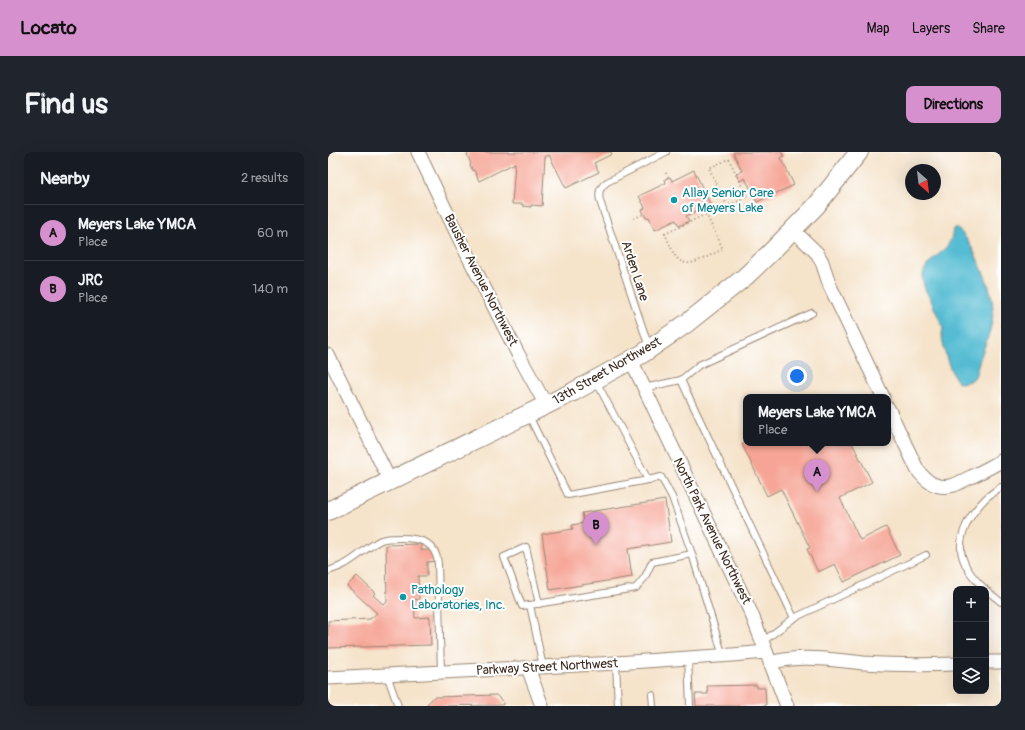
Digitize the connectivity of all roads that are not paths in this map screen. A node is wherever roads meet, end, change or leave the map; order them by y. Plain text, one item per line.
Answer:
1 (418, 152) edge
2 (666, 152) edge
3 (858, 152) edge
4 (793, 230) junction
5 (812, 313) dead end
6 (649, 348) junction
7 (328, 355) edge
8 (631, 360) junction
9 (596, 380) junction
10 (681, 380) junction
11 (644, 388) junction
12 (882, 394) edge
13 (546, 406) junction
14 (528, 414) junction
15 (891, 414) edge
16 (1001, 461) edge
17 (648, 480) junction
18 (390, 481) junction
19 (1001, 487) edge
20 (328, 510) edge
21 (692, 554) junction
22 (926, 555) dead end
23 (328, 571) edge
24 (982, 586) edge
25 (989, 592) edge
26 (1001, 602) edge
27 (539, 604) junction
28 (530, 605) junction
29 (794, 618) junction
30 (766, 652) junction
31 (723, 656) junction
32 (688, 658) junction
33 (989, 662) edge
34 (1001, 662) edge
35 (616, 663) junction
36 (953, 664) edge
37 (543, 667) junction
38 (528, 668) junction
39 (441, 672) junction
40 (387, 675) junction
41 (328, 678) edge
42 (652, 695) dead end
43 (398, 706) edge
44 (542, 706) edge
45 (618, 706) edge
46 (653, 706) edge
47 (690, 706) edge
48 (787, 706) edge

1 - 13 street, Bausher Avenue Northwest
2 - 6 lane, Arden Lane
3 - 4 main road, 13th Street Northwest
4 - 6 main road, 13th Street Northwest
4 - 12 street
5 - 10 lane
6 - 8 main road, 13th Street Northwest
7 - 18 street
8 - 9 main road, 13th Street Northwest
8 - 11 street, North Park Avenue Northwest
9 - 13 main road, 13th Street Northwest
9 - 17 lane
10 - 11 lane
10 - 29 lane
11 - 30 street, North Park Avenue Northwest
13 - 14 main road, 13th Street Northwest
14 - 17 lane
14 - 18 main road, 13th Street Northwest
15 - 16 street
17 - 21 lane
18 - 20 main road, 13th Street Northwest
19 - 24 lane
21 - 27 lane
21 - 31 lane
22 - 29 lane
23 - 39 lane
25 - 26 lane
27 - 28 lane
27 - 28 lane
28 - 37 lane
29 - 30 lane
30 - 31 street, Parkway Street Northwest
30 - 36 street, Parkway Street Northwest
30 - 48 street, North Park Avenue Northwest
31 - 32 street, Parkway Street Northwest
32 - 35 street, Parkway Street Northwest
32 - 47 lane
33 - 34 street
35 - 37 street, Parkway Street Northwest
35 - 45 lane
37 - 38 street, Parkway Street Northwest
38 - 39 street, Parkway Street Northwest
38 - 44 street
39 - 40 street, Parkway Street Northwest
40 - 41 street, Parkway Street Northwest
40 - 43 lane
42 - 46 lane

